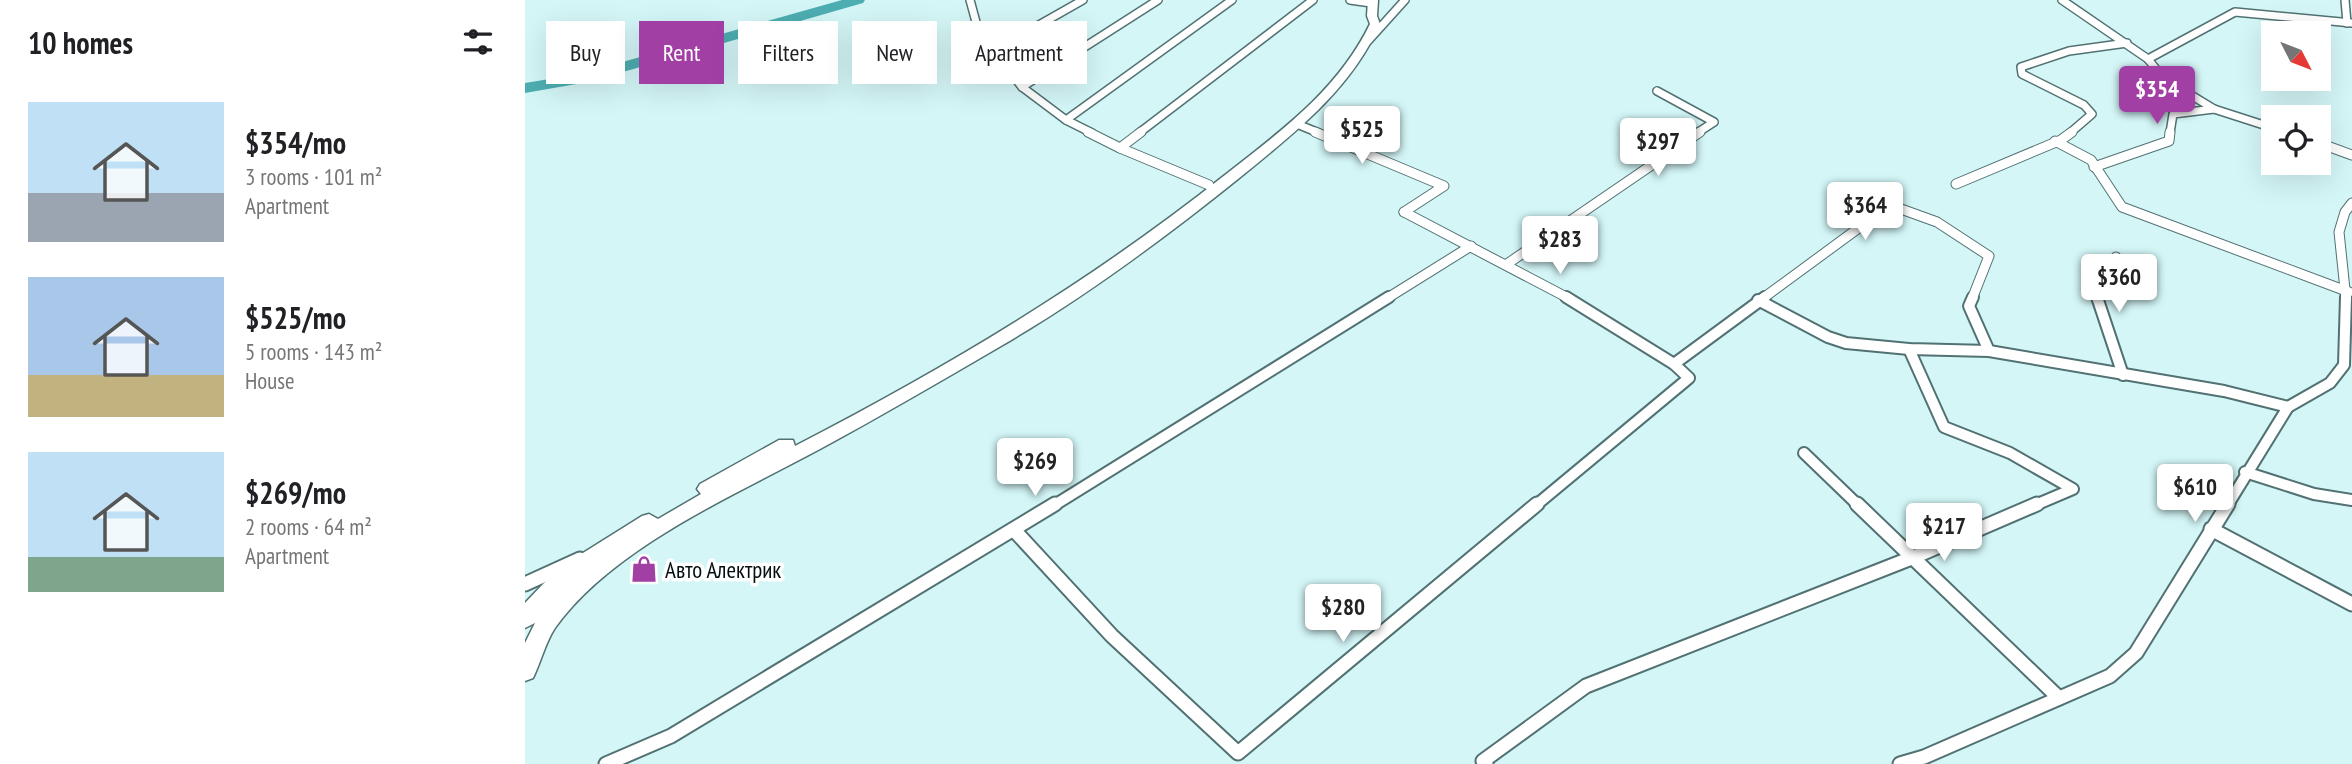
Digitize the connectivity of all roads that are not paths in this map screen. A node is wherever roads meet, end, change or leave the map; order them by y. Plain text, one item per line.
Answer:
1 (969, 0) edge
2 (1083, 0) edge
3 (1158, 0) edge
4 (1232, 0) edge
5 (1313, 0) edge
6 (1350, 0) edge
7 (1405, 0) edge
8 (2062, 0) edge
9 (2345, 0) edge
10 (1372, 6) edge
11 (975, 21) edge
12 (1046, 21) edge
13 (2350, 23) edge
14 (1368, 41) junction
15 (2127, 43) junction
16 (2147, 59) junction
17 (1019, 84) edge
18 (1021, 87) junction
19 (1657, 91) dead end
20 (2214, 109) junction
21 (1066, 120) junction
22 (1297, 124) junction
23 (2261, 124) edge
24 (2055, 141) junction
25 (2331, 147) edge
26 (1120, 148) junction
27 (2352, 155) edge
28 (2094, 167) junction
29 (1956, 184) dead end
30 (1209, 185) junction
31 (2352, 203) edge
32 (1471, 246) junction
33 (2116, 257) dead end
34 (1507, 264) junction
35 (2349, 289) edge
36 (1758, 300) junction
37 (1013, 325) junction
38 (1909, 349) junction
39 (1989, 351) junction
40 (1674, 364) junction
41 (2123, 375) junction
42 (2288, 407) junction
43 (1804, 453) dead end
44 (2245, 472) junction
45 (2352, 500) edge
46 (2211, 529) junction
47 (1014, 530) junction
48 (596, 553) junction
49 (1914, 557) junction
50 (525, 584) edge
51 (2352, 604) edge
52 (525, 620) edge
53 (525, 671) edge
54 (2059, 698) junction
55 (606, 764) edge
56 (1486, 764) edge
57 (1900, 764) edge

1 - 11 street
2 - 12 street
3 - 18 street
4 - 21 street
5 - 26 street
6 - 10 street
7 - 14 street
8 - 15 street
9 - 13 street
10 - 14 main road
10 - 30 main road
13 - 16 street
14 - 22 main road
15 - 16 street
15 - 24 street
16 - 20 street
17 - 18 street
18 - 21 street
19 - 34 street
20 - 23 street
20 - 28 street
21 - 26 street
22 - 32 street
22 - 37 main road
24 - 28 street
24 - 29 street
25 - 27 street
26 - 30 street
28 - 35 street
30 - 37 main road
31 - 35 street
32 - 34 street
32 - 47 street
33 - 41 street
34 - 40 street
35 - 42 street
36 - 38 street
36 - 39 street
36 - 40 street
37 - 48 main road
37 - 53 main road
38 - 39 street
38 - 49 street
39 - 41 street
40 - 47 street
41 - 42 street
42 - 44 street
43 - 49 street
44 - 45 street
44 - 46 street
46 - 51 street
46 - 54 street
47 - 55 street
48 - 50 street
48 - 52 main road
49 - 54 street
49 - 56 street
54 - 57 street

